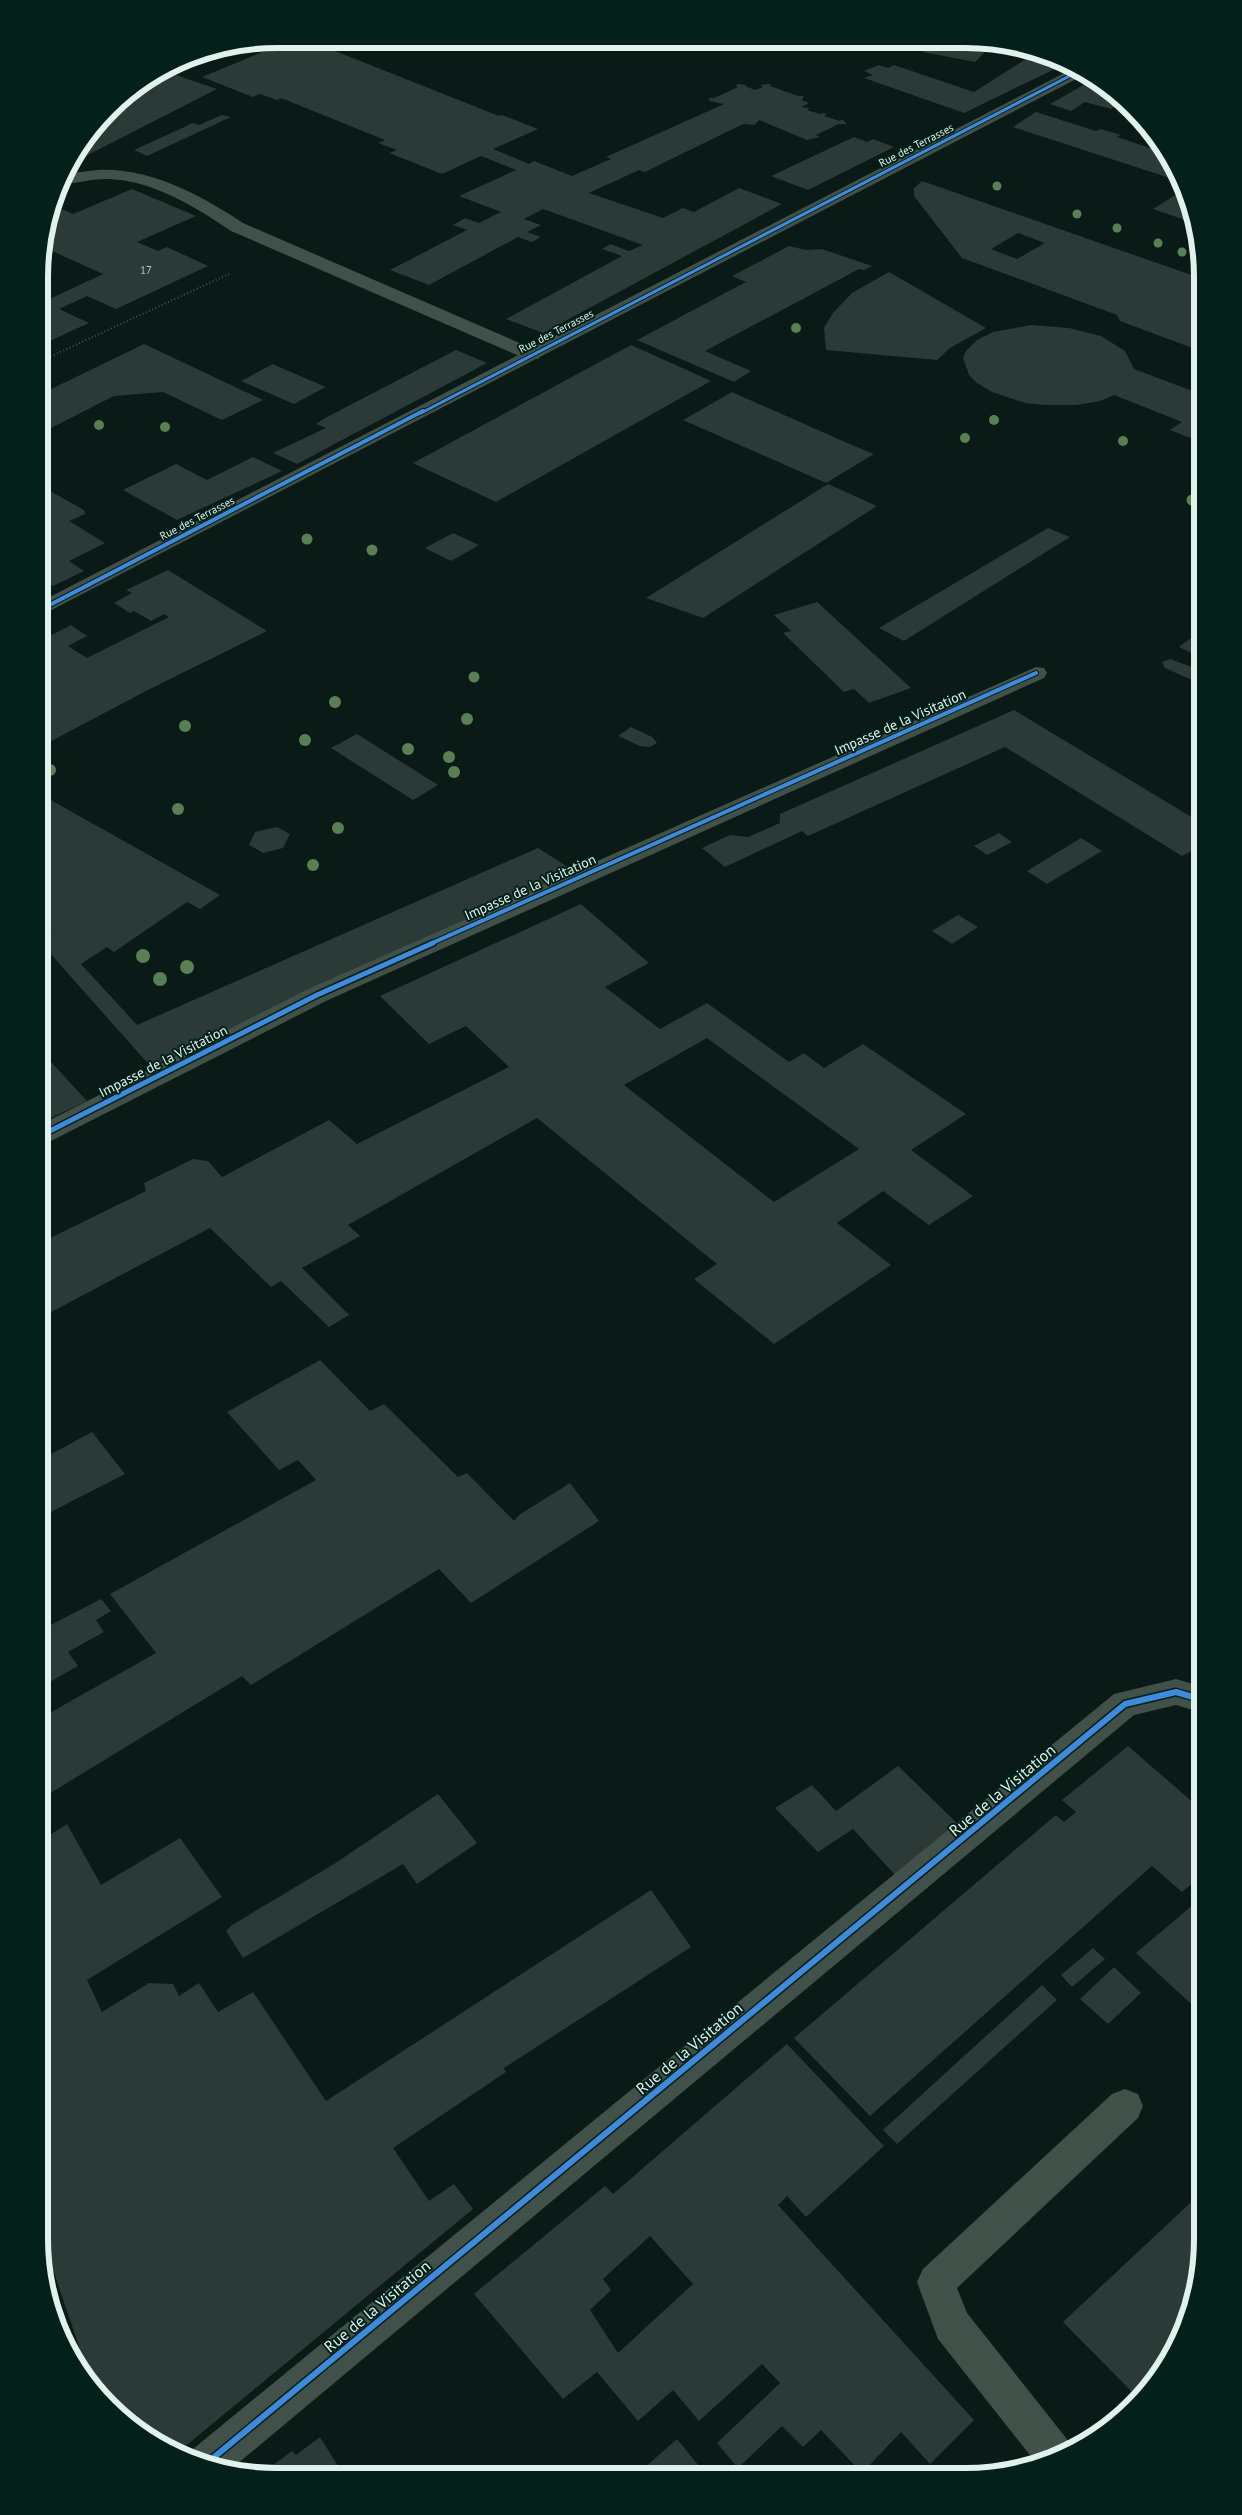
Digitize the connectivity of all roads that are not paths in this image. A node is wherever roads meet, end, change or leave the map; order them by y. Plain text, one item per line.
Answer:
1 (1073, 74) edge
2 (70, 178) edge
3 (532, 355) junction
4 (48, 606) edge
5 (1036, 674) dead end
6 (48, 1132) edge
7 (1194, 1697) edge
8 (1125, 2106) dead end
9 (1052, 2450) edge
10 (213, 2458) edge

1 - 3 street, Rue des Terrasses
2 - 3 street
3 - 4 street, Rue des Terrasses
5 - 6 street, Impasse de la Visitation
7 - 10 street, Rue de la Visitation
8 - 9 street

